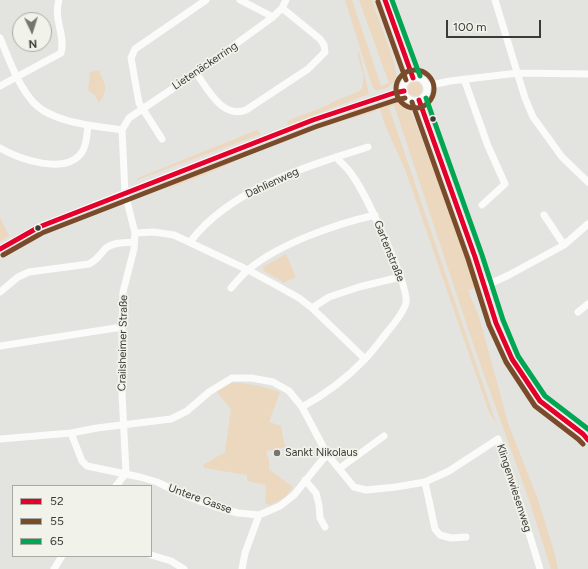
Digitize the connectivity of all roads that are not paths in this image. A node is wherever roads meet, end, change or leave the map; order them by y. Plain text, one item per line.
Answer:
1 (59, 0) edge
2 (206, 0) edge
3 (240, 0) edge
4 (286, 0) edge
5 (385, 0) edge
6 (495, 0) edge
7 (282, 8) junction
8 (273, 17) junction
9 (0, 38) edge
10 (196, 73) junction
11 (518, 73) junction
12 (588, 75) edge
13 (17, 76) junction
14 (413, 78) junction
15 (464, 79) junction
16 (0, 86) edge
17 (427, 86) junction
18 (404, 91) junction
19 (419, 100) junction
20 (142, 108) junction
21 (88, 125) junction
22 (122, 130) junction
23 (162, 139) dead end
24 (368, 147) dead end
25 (0, 148) edge
26 (336, 157) junction
27 (588, 182) edge
28 (125, 193) junction
29 (482, 205) dead end
30 (375, 215) junction
31 (544, 215) dead end
32 (588, 224) edge
33 (135, 233) junction
34 (134, 242) junction
35 (190, 242) junction
36 (564, 245) junction
37 (0, 249) edge
38 (248, 270) junction
39 (400, 277) junction
40 (485, 286) junction
41 (231, 288) dead end
42 (0, 292) edge
43 (588, 304) edge
44 (312, 308) junction
45 (578, 312) dead end
46 (122, 327) junction
47 (0, 346) edge
48 (365, 359) junction
49 (302, 407) junction
50 (124, 424) junction
51 (71, 433) junction
52 (384, 436) dead end
53 (0, 439) edge
54 (588, 440) edge
55 (327, 454) junction
56 (340, 468) junction
57 (126, 473) junction
58 (305, 480) junction
59 (425, 482) junction
60 (117, 485) edge
61 (259, 515) junction
62 (325, 528) dead end
63 (466, 537) dead end
64 (152, 555) edge
65 (61, 557) edge
66 (54, 569) edge
67 (184, 569) edge
68 (242, 569) edge
69 (540, 569) edge

1 - 13 street
2 - 20 street
3 - 8 street
4 - 7 street, Lietenäckerring
5 - 14 street
6 - 11 street
7 - 8 street, Lietenäckerring
7 - 10 street
8 - 10 street, Lietenäckerring
9 - 13 street
10 - 20 street, Lietenäckerring
11 - 12 street
11 - 15 street
11 - 27 street
13 - 16 street
13 - 21 street
14 - 17 street
14 - 18 street
15 - 17 street
15 - 29 street
17 - 19 street
18 - 19 street
18 - 28 street
19 - 40 street
20 - 22 street, Lietenäckerring
20 - 23 street
21 - 22 street
21 - 25 street
22 - 28 street
24 - 26 street, Dahlienweg
26 - 30 street, Gartenstraße
26 - 35 street, Dahlienweg
28 - 33 street, Crailsheimer Straße
28 - 37 street
30 - 38 street
30 - 39 street, Gartenstraße
31 - 36 street
32 - 36 street
33 - 34 street, Crailsheimer Straße
33 - 35 street
34 - 42 street
34 - 46 street, Crailsheimer Straße
35 - 38 street
36 - 40 street
38 - 41 street
38 - 44 street
39 - 44 street
39 - 48 street, Gartenstraße
40 - 54 street
43 - 45 street
44 - 48 street
46 - 47 street
46 - 50 street, Crailsheimer Straße
48 - 49 street, Gartenstraße
49 - 50 street
49 - 55 street
50 - 51 street
50 - 57 street, Crailsheimer Straße
51 - 53 street
51 - 57 street, Untere Gasse
52 - 56 street
55 - 56 street
55 - 58 street, Untere Gasse
56 - 59 street
57 - 60 street
57 - 61 street, Untere Gasse
58 - 61 street, Untere Gasse
58 - 62 street
59 - 63 street
59 - 69 street, Klingenwiesenweg
61 - 68 street
64 - 67 street
65 - 66 street

